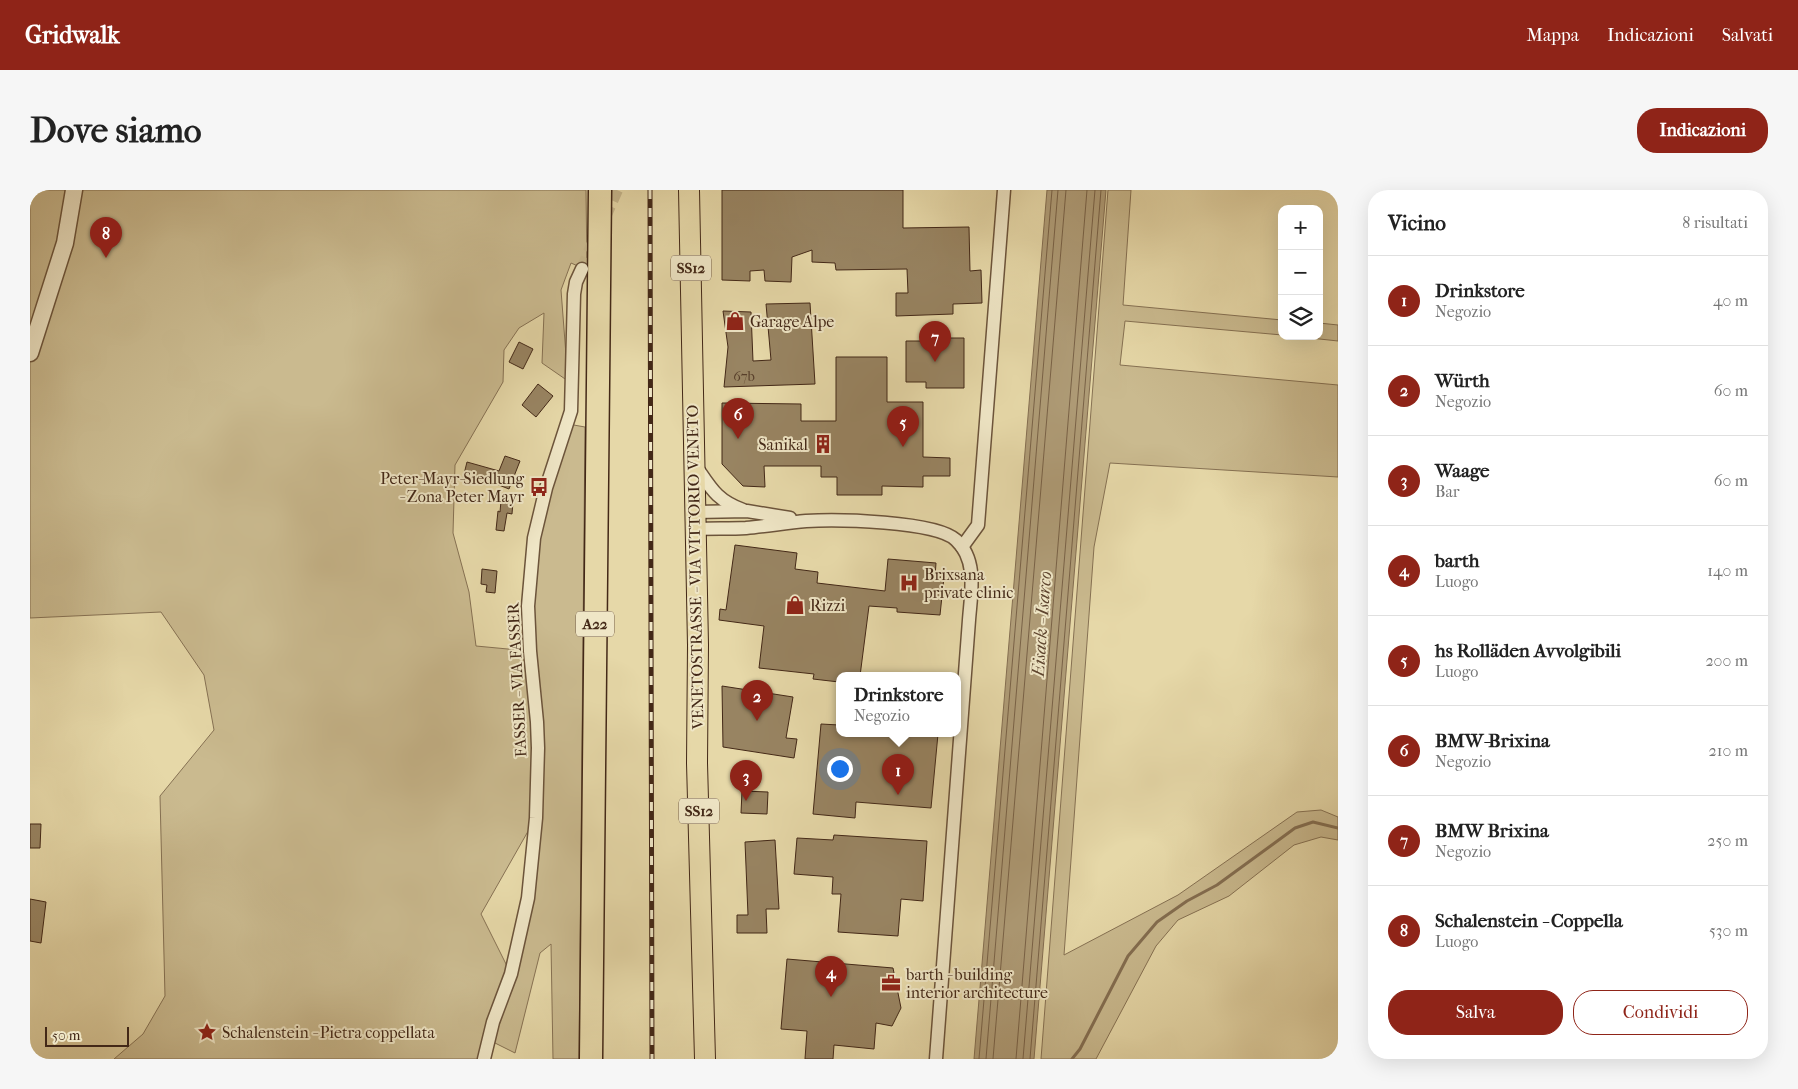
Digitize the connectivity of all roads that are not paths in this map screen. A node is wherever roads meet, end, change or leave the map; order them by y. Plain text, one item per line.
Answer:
1 (74, 190) edge
2 (600, 190) edge
3 (614, 190) edge
4 (689, 190) edge
5 (1004, 190) edge
6 (582, 269) tunnel mouth
7 (30, 353) edge
8 (694, 464) junction
9 (747, 511) junction
10 (696, 521) junction
11 (808, 521) junction
12 (962, 547) junction
13 (961, 726) edge
14 (960, 737) edge
15 (484, 1059) edge
16 (591, 1059) edge
17 (606, 1059) edge
18 (705, 1059) edge
19 (936, 1059) edge

1 - 7 street
2 - 16 highway, A22
3 - 17 highway, A22
4 - 8 main road, VENETOSTRASSE - VIA VITTORIO VENETO / SS12
5 - 12 street
6 - 15 street, FASSER - VIA FASSER
8 - 9 street
8 - 10 main road, VENETOSTRASSE - VIA VITTORIO VENETO / SS12
9 - 10 street
9 - 11 street
10 - 11 street
10 - 18 main road, VENETOSTRASSE - VIA VITTORIO VENETO / SS12
11 - 12 street
12 - 13 street
14 - 19 street

